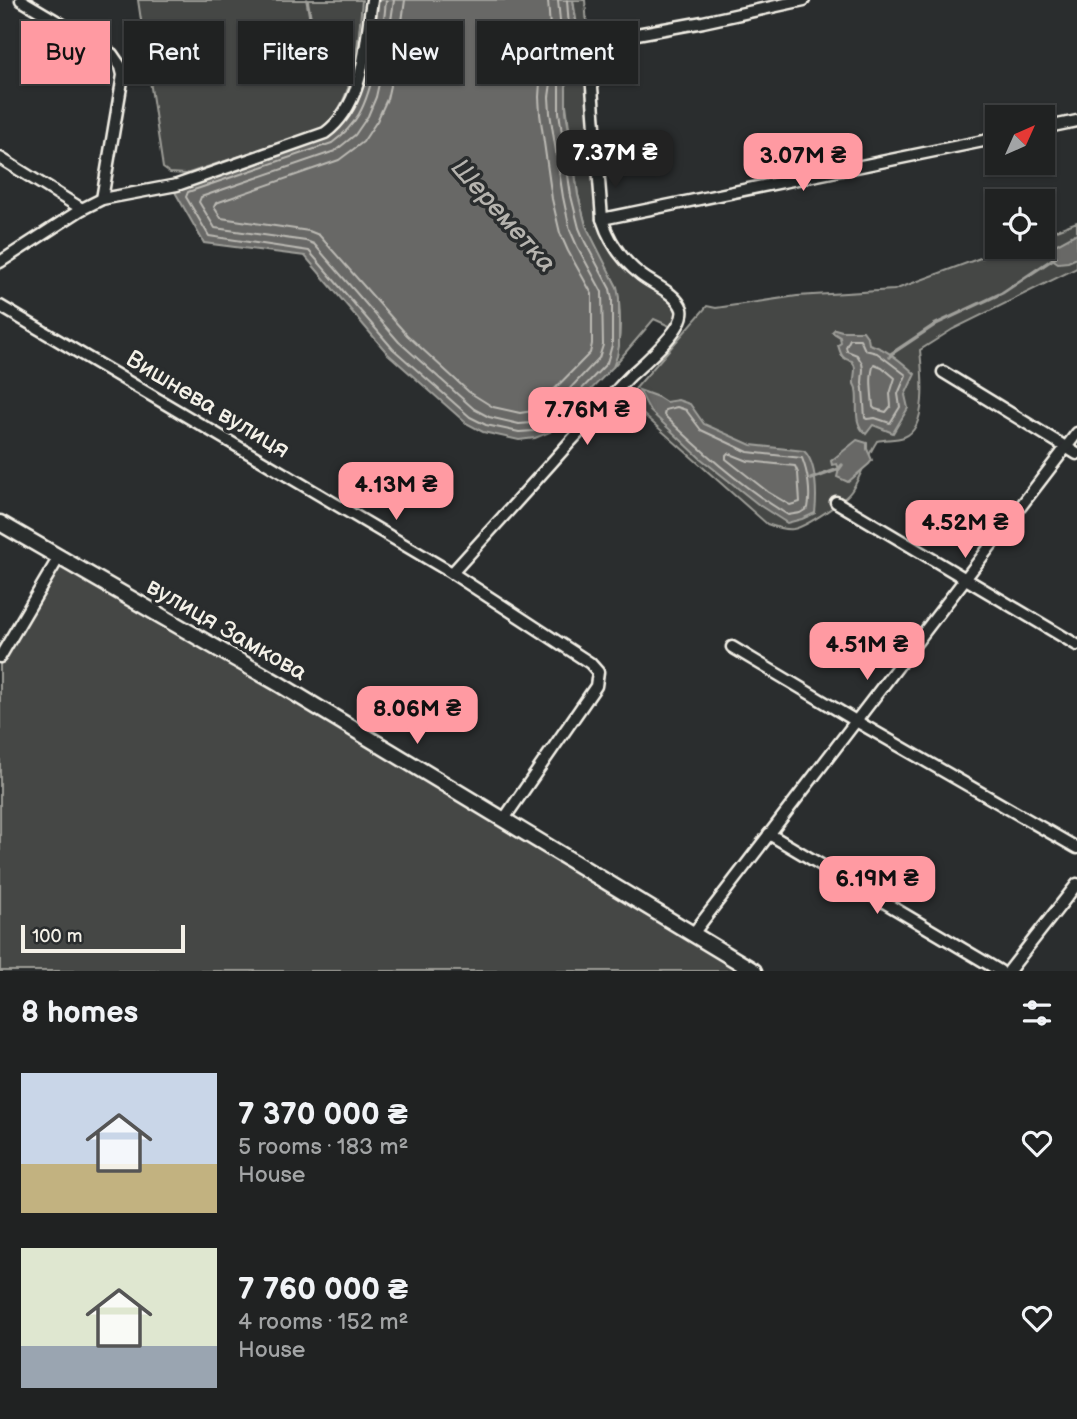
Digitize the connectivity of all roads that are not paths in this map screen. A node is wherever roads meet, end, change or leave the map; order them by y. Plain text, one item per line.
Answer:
1 (21, 0) edge
2 (372, 0) edge
3 (804, 0) edge
4 (1077, 121) edge
5 (1055, 126) edge
6 (985, 141) edge
7 (0, 159) edge
8 (102, 199) junction
9 (82, 209) junction
10 (602, 219) junction
11 (0, 262) edge
12 (0, 306) edge
13 (943, 372) dead end
14 (1077, 433) edge
15 (1066, 448) junction
16 (1077, 454) edge
17 (836, 502) dead end
18 (0, 523) edge
19 (59, 557) junction
20 (452, 573) junction
21 (966, 578) junction
22 (1077, 645) edge
23 (732, 647) dead end
24 (0, 657) edge
25 (856, 721) junction
26 (504, 819) junction
27 (769, 834) junction
28 (1077, 848) edge
29 (1077, 884) edge
30 (692, 934) junction
31 (754, 971) edge
32 (1000, 971) edge
33 (1009, 971) edge

1 - 8 street
2 - 8 street
3 - 10 street
4 - 5 street
6 - 10 street
7 - 9 street
8 - 9 street
9 - 11 street
10 - 20 street
12 - 20 street, Вишнева вулиця
13 - 15 street
14 - 15 street
15 - 16 street
15 - 21 street
17 - 21 street
18 - 19 street, вулиця Замкова
19 - 24 street
19 - 26 street, вулиця Замкова
20 - 26 street, Вишнева вулиця
21 - 22 street
21 - 25 street
23 - 25 street
25 - 27 street
25 - 28 street
26 - 30 street, вулиця Замкова
27 - 30 street
27 - 32 street
29 - 33 street
30 - 31 street, вулиця Замкова

